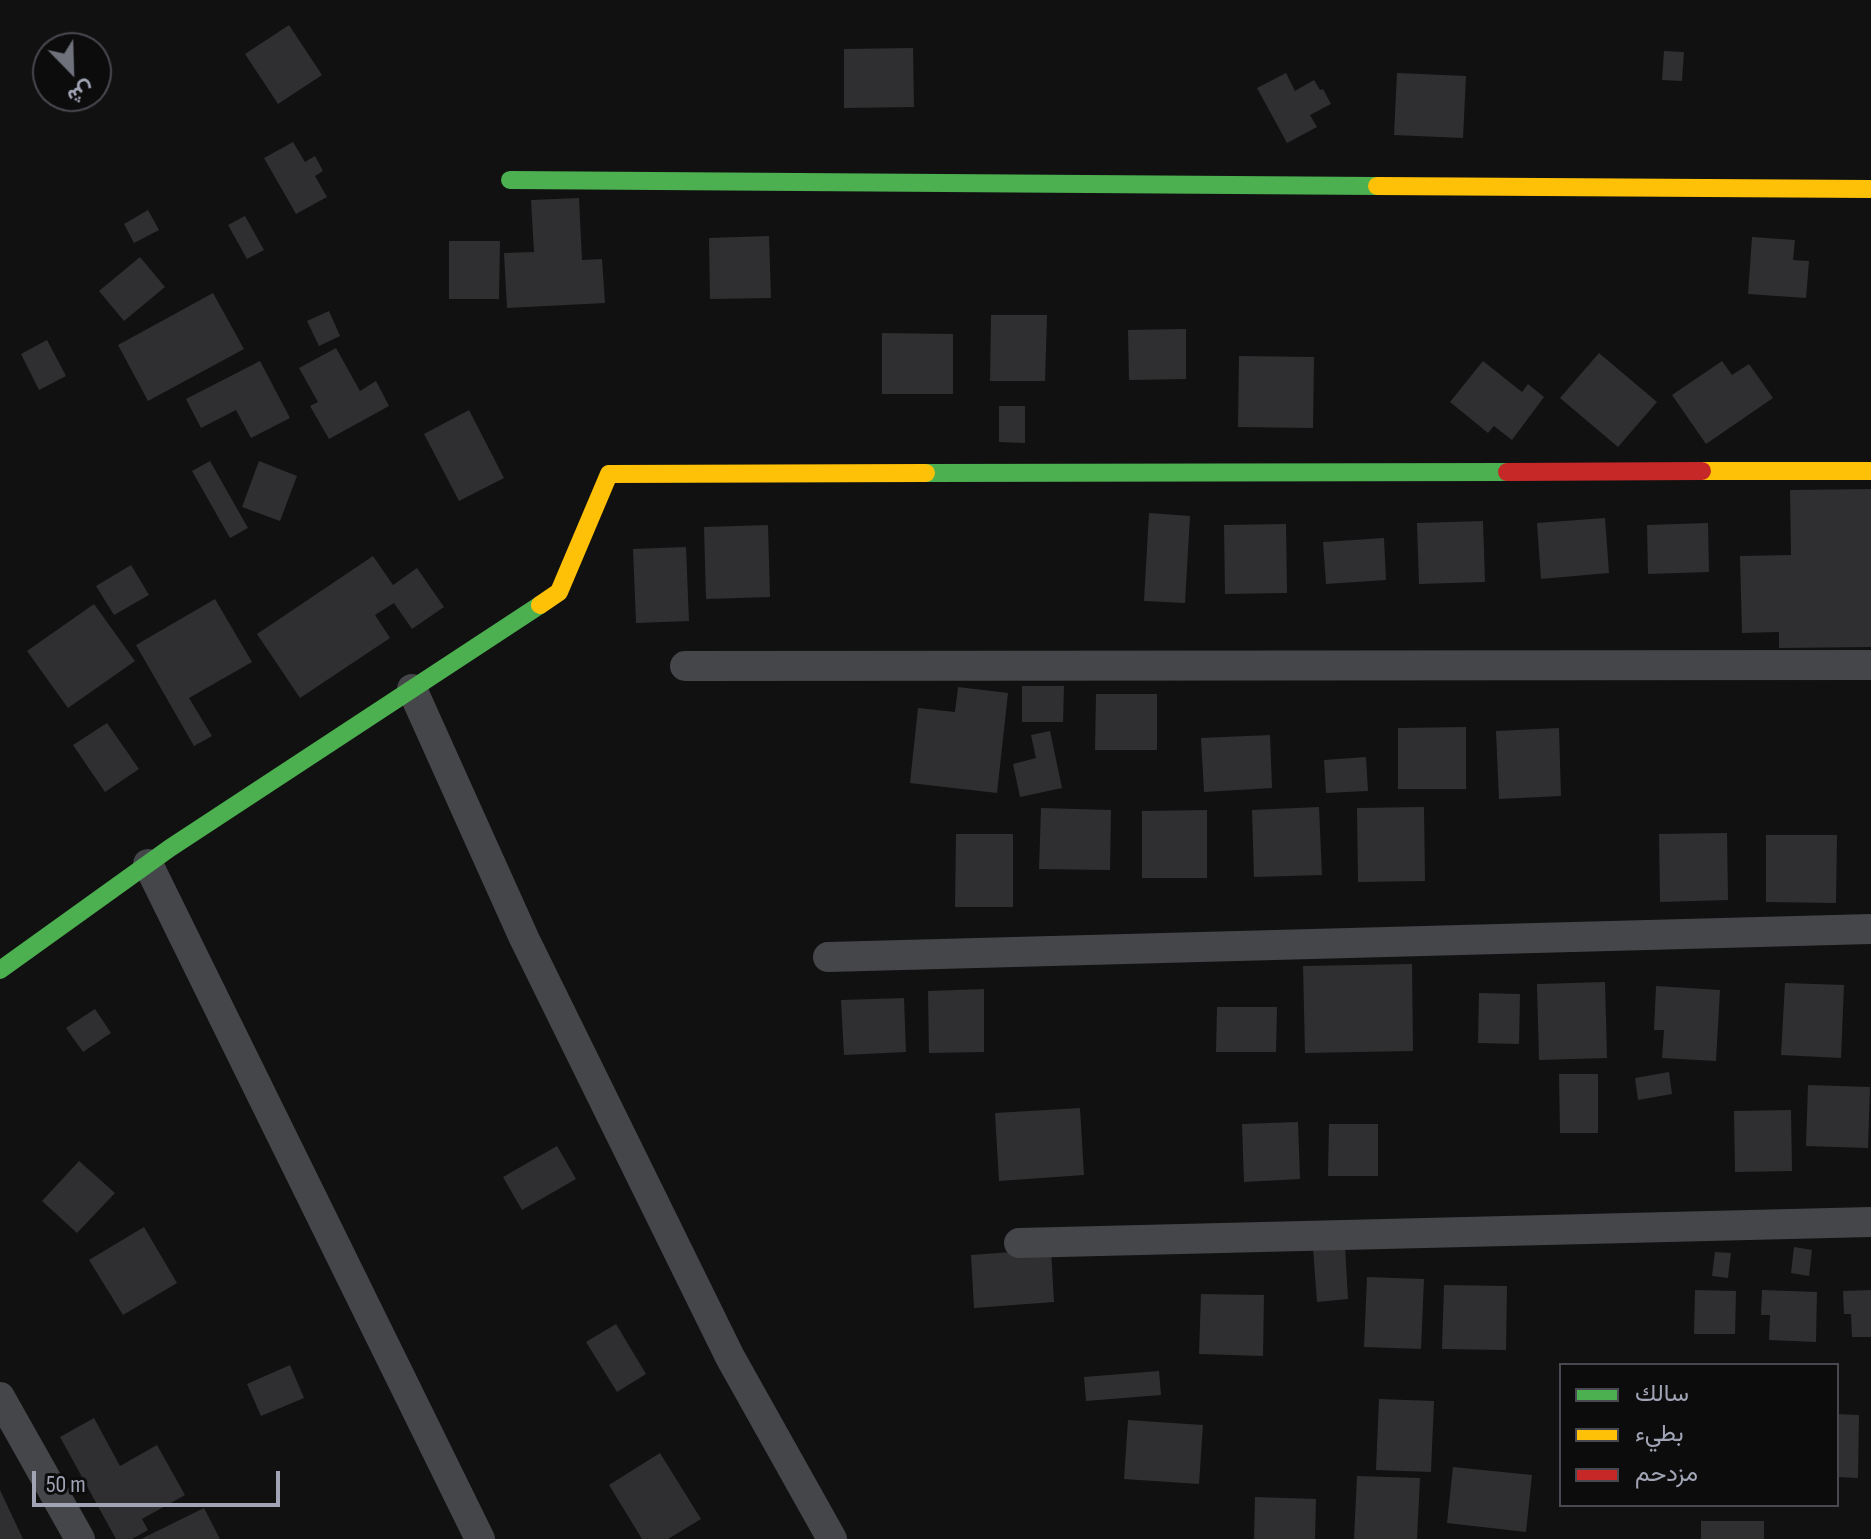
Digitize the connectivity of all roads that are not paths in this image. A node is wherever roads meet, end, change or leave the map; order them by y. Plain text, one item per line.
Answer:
1 (510, 180) dead end
2 (1871, 189) edge
3 (1871, 471) edge
4 (1871, 665) edge
5 (685, 666) dead end
6 (412, 689) junction
7 (148, 864) junction
8 (1871, 929) edge
9 (828, 957) dead end
10 (0, 970) edge
11 (1871, 1222) edge
12 (1019, 1243) dead end
13 (0, 1397) edge
14 (80, 1539) edge
15 (480, 1539) edge
16 (832, 1539) edge

1 - 2 street
3 - 6 street
4 - 5 street
6 - 7 street
6 - 16 street
7 - 10 street
7 - 15 street
8 - 9 street
11 - 12 street
13 - 14 street

